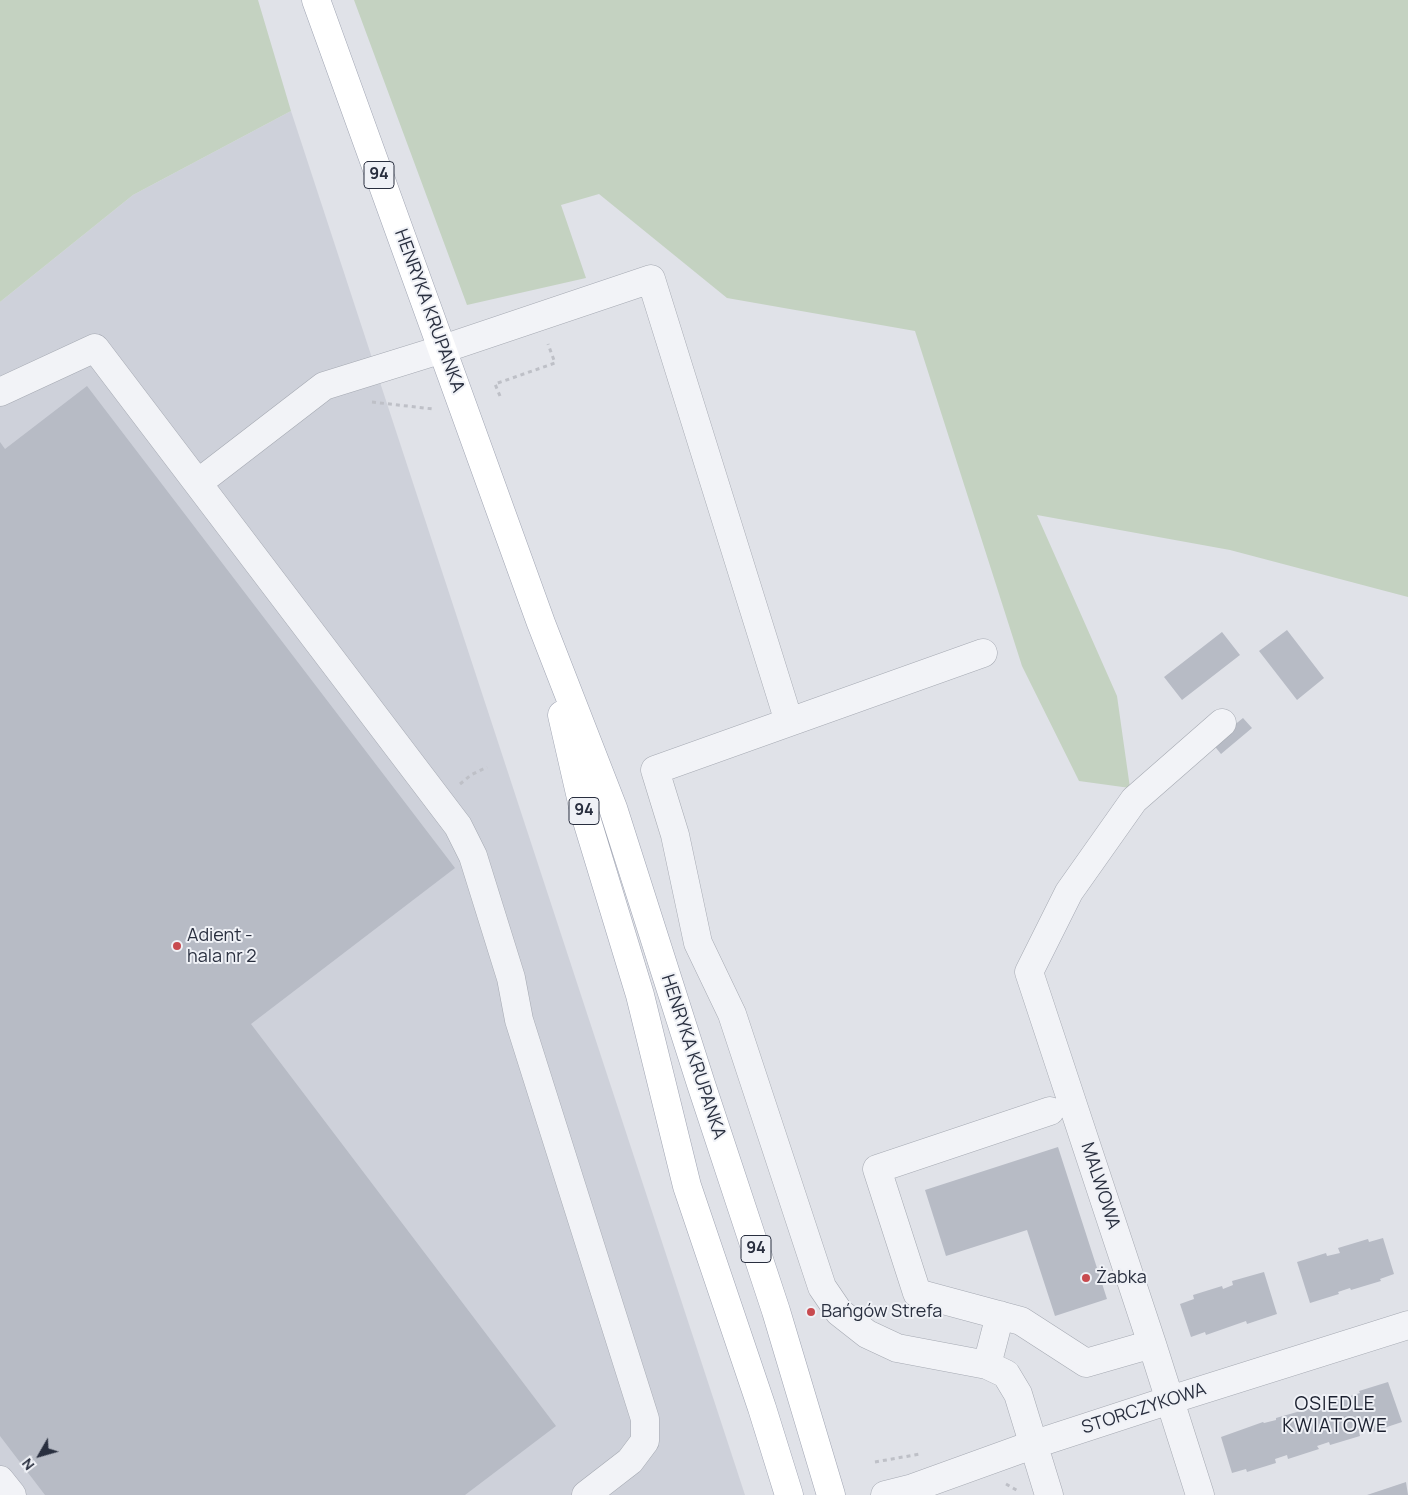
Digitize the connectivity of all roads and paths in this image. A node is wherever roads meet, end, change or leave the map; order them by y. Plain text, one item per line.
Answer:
1 (316, 0) edge
2 (538, 317) junction
3 (443, 349) junction
4 (0, 392) edge
5 (500, 396) dead end
6 (372, 402) dead end
7 (438, 410) dead end
8 (198, 483) junction
9 (540, 623) junction
10 (984, 653) dead end
11 (789, 722) junction
12 (1222, 723) dead end
13 (1050, 1111) dead end
14 (1000, 1315) junction
15 (1407, 1330) edge
16 (1152, 1344) junction
17 (987, 1365) junction
18 (1170, 1400) junction
19 (1032, 1445) junction
20 (922, 1453) dead end
21 (875, 1462) dead end
22 (0, 1480) edge
23 (1000, 1482) dead end
24 (12, 1495) edge
25 (586, 1495) edge
26 (788, 1495) edge
27 (831, 1495) edge
28 (885, 1495) edge
29 (1022, 1495) edge
30 (1049, 1495) edge
31 (1200, 1495) edge

1 - 3 main road, HENRYKA KRUPANKA / 94
2 - 3 street
2 - 5 path
2 - 11 street
3 - 8 street
3 - 9 main road, HENRYKA KRUPANKA / 94
4 - 8 street
6 - 7 path
8 - 25 street
9 - 26 main road, HENRYKA KRUPANKA / 94
9 - 27 main road, HENRYKA KRUPANKA / 94
10 - 11 street
11 - 17 street
12 - 16 street, MALWOWA
13 - 14 street
14 - 16 street
14 - 17 street
15 - 18 street, STORCZYKOWA
16 - 18 street, MALWOWA
17 - 19 street
18 - 19 street, STORCZYKOWA
18 - 31 street, MALWOWA
19 - 28 street, STORCZYKOWA
19 - 30 street
20 - 21 path
22 - 24 street
23 - 29 path

